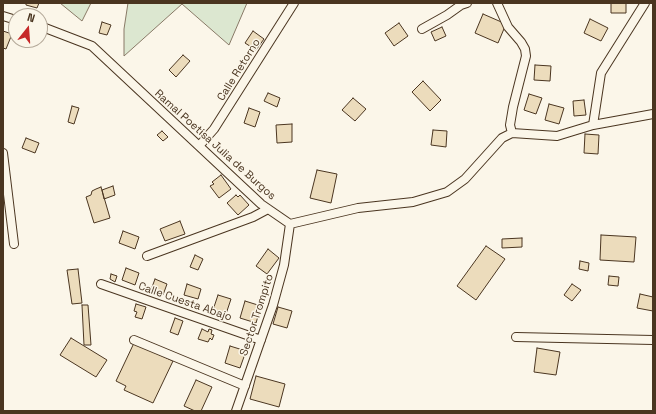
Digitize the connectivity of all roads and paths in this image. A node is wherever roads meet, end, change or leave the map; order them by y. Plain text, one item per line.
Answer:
1 (294, 3) edge
2 (467, 3) edge
3 (497, 3) edge
4 (645, 3) edge
5 (48, 29) edge
6 (422, 29) dead end
7 (653, 114) edge
8 (593, 125) junction
9 (512, 133) junction
10 (199, 146) junction
11 (3, 153) edge
12 (268, 209) junction
13 (290, 224) junction
14 (14, 244) dead end
15 (147, 256) dead end
16 (102, 284) dead end
17 (516, 337) dead end
18 (134, 340) dead end
19 (261, 340) junction
20 (653, 340) edge
21 (245, 386) junction
22 (236, 411) edge

1 - 10 street, Calle Retorno
2 - 6 street
3 - 9 street
4 - 8 street
5 - 10 street, Ramal Poetisa Julia de Burgos
7 - 8 street
8 - 9 street
9 - 13 street
10 - 12 street, Ramal Poetisa Julia de Burgos
11 - 14 street
12 - 13 street, Ramal Poetisa Julia de Burgos
12 - 15 street
13 - 19 street, Sector Trompito
16 - 19 street, Calle Cuesta Abajo
17 - 20 street
18 - 21 street
19 - 21 street, Sector Trompito
21 - 22 street, Sector Trompito

